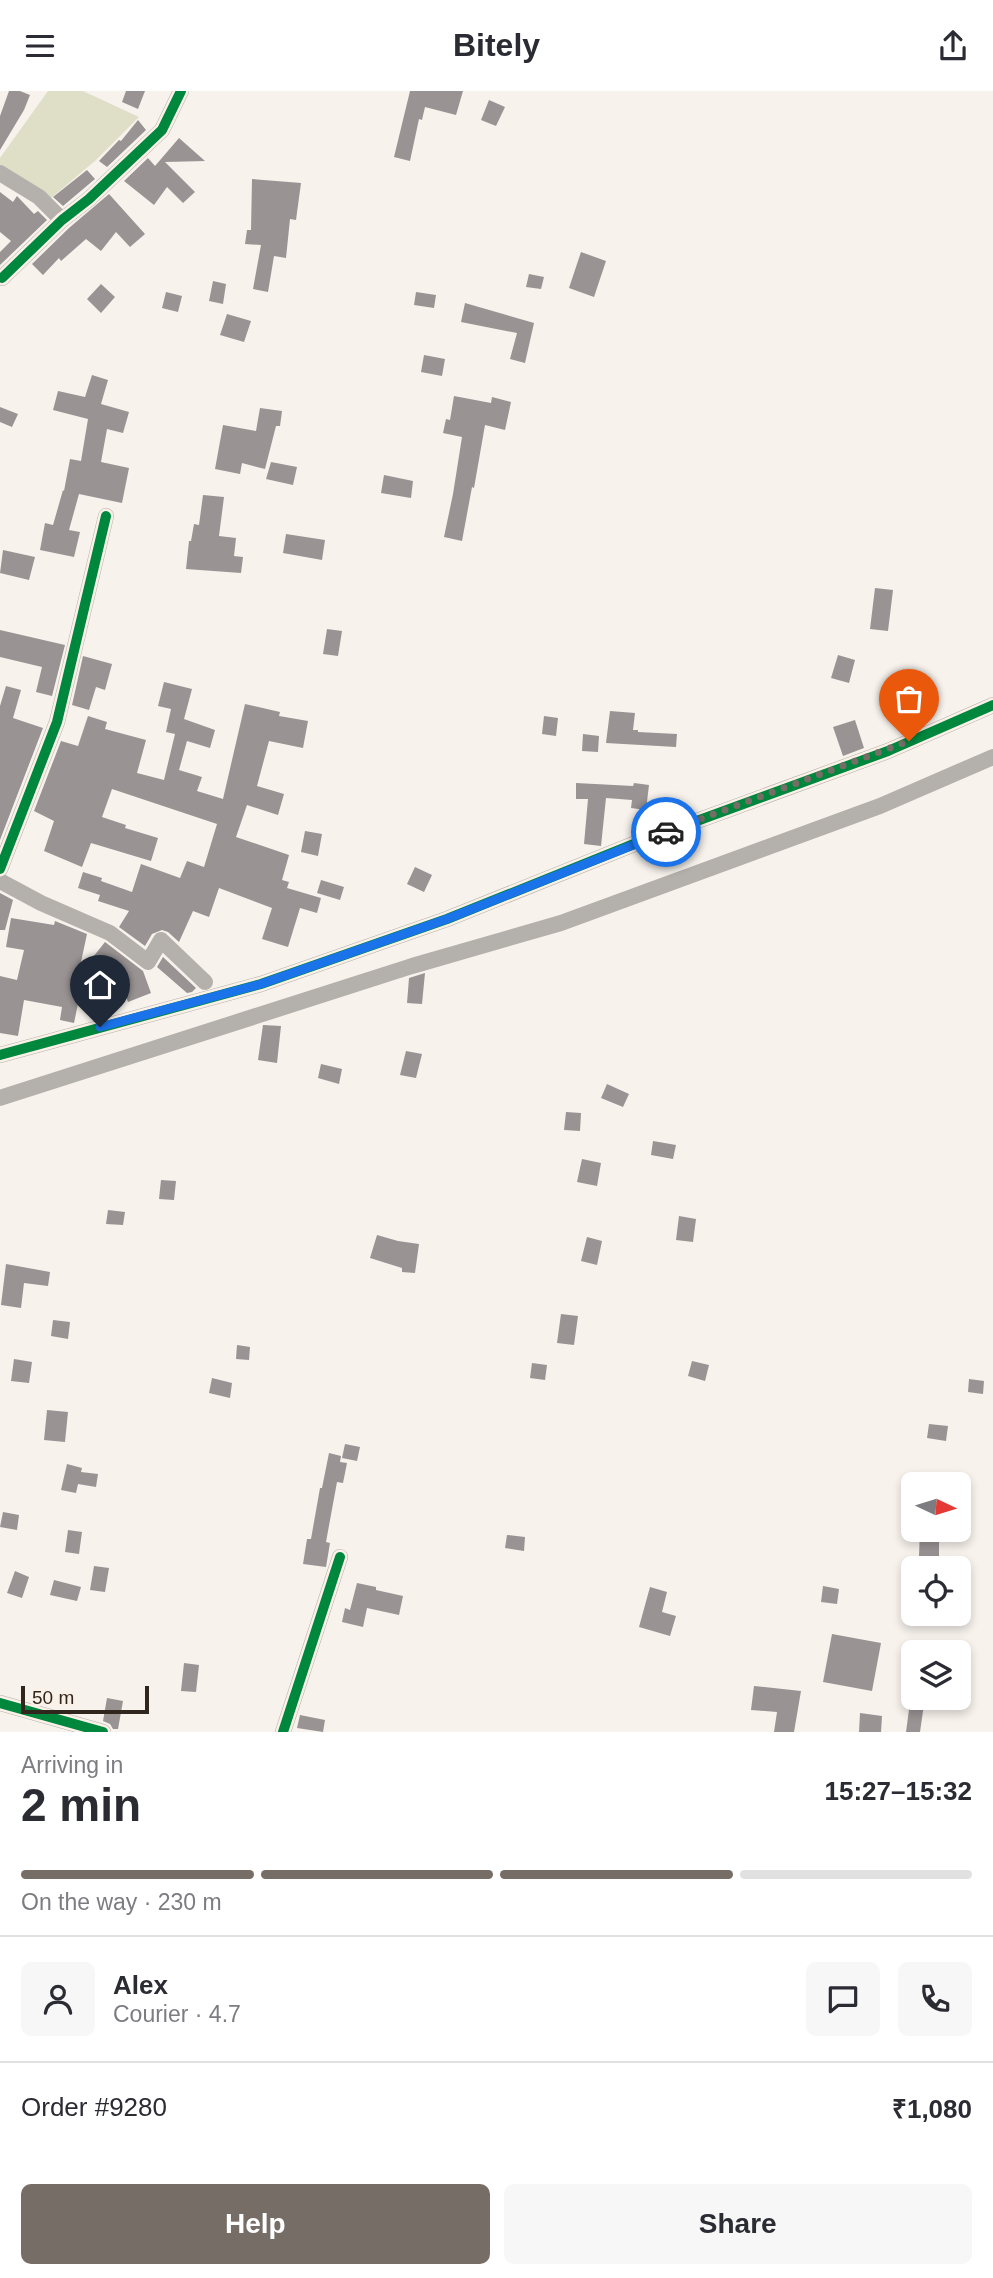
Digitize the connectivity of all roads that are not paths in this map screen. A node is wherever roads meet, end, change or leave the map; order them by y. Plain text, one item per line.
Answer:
1 (181, 91) edge
2 (0, 173) edge
3 (62, 220) junction
4 (2, 278) dead end
5 (106, 516) dead end
6 (993, 705) edge
7 (993, 757) edge
8 (0, 869) edge
9 (0, 881) edge
10 (205, 982) dead end
11 (0, 1055) edge
12 (0, 1098) edge
13 (341, 1557) dead end
14 (0, 1703) edge
15 (103, 1732) edge
16 (283, 1732) edge

1 - 3 street
2 - 3 street
3 - 4 street
5 - 8 street
6 - 11 street
7 - 12 street
9 - 10 street
13 - 16 street
14 - 15 street

